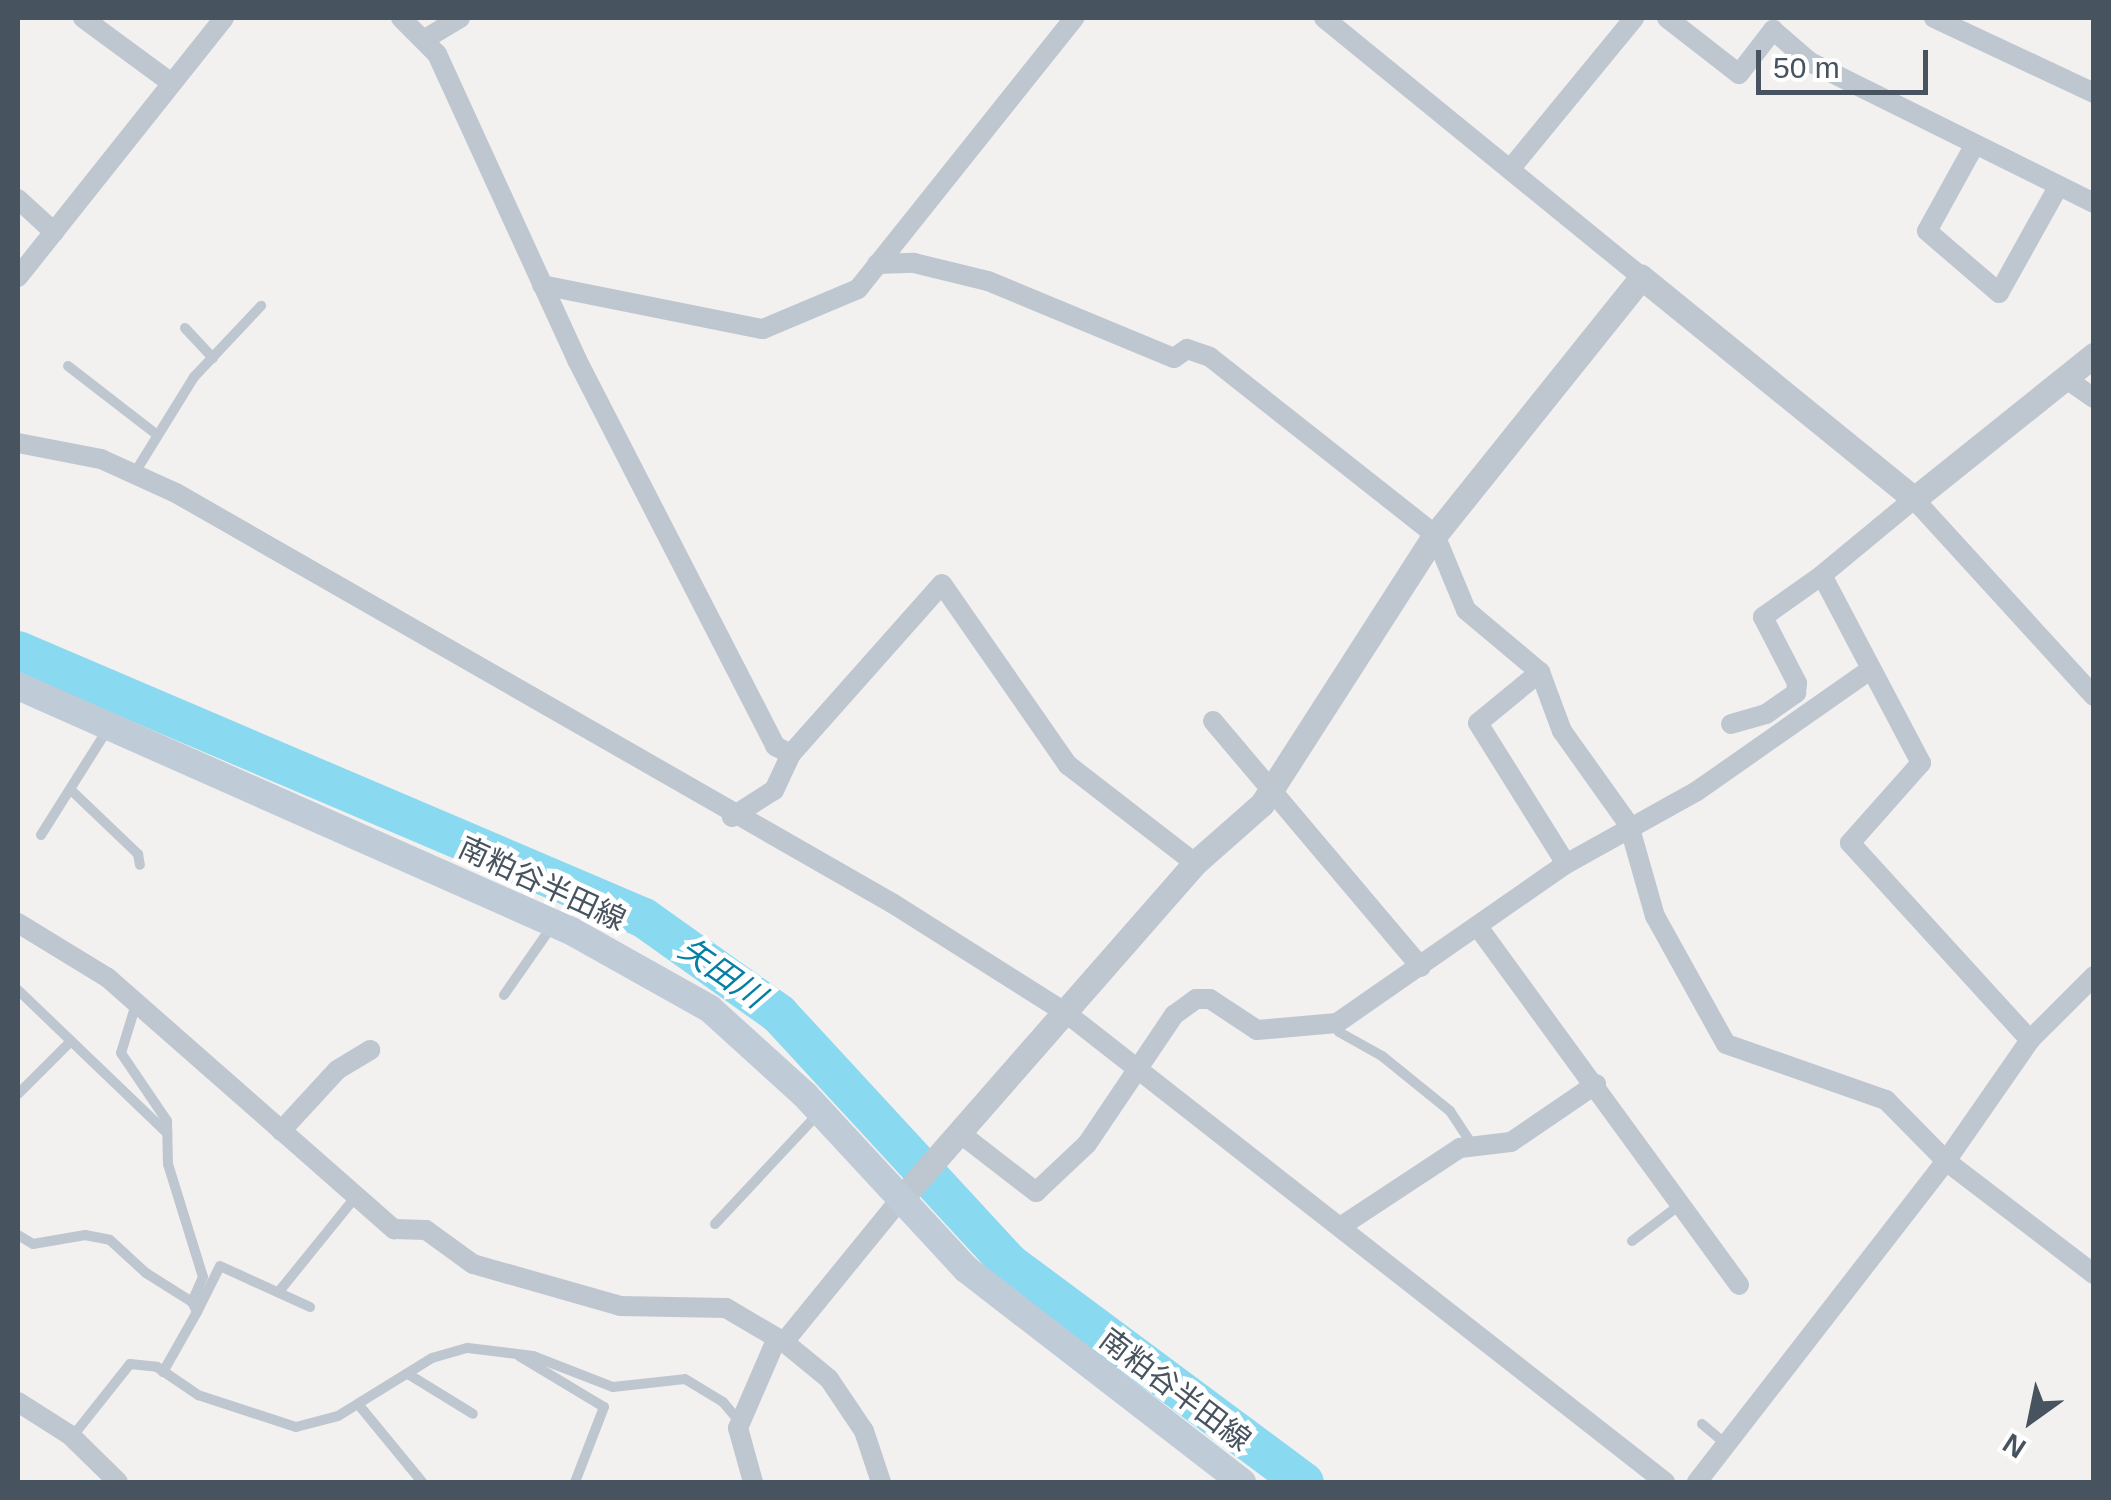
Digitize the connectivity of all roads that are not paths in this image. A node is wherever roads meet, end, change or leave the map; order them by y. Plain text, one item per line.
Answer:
1 (82, 18) edge
2 (224, 18) edge
3 (402, 18) edge
4 (460, 18) edge
5 (1074, 18) edge
6 (1324, 18) edge
7 (1634, 18) edge
8 (1668, 18) edge
9 (1934, 18) edge
10 (1769, 24) edge
11 (425, 39) junction
12 (170, 82) junction
13 (2094, 94) edge
14 (1974, 146) junction
15 (1511, 168) junction
16 (2058, 187) junction
17 (18, 199) edge
18 (2094, 203) edge
19 (54, 232) junction
20 (876, 264) junction
21 (18, 277) edge
22 (1641, 277) junction
23 (542, 285) junction
24 (261, 306) dead end
25 (185, 328) dead end
26 (2094, 355) edge
27 (213, 358) junction
28 (68, 366) dead end
29 (2068, 380) junction
30 (2094, 398) edge
31 (156, 434) junction
32 (18, 444) edge
33 (134, 474) junction
34 (1914, 499) junction
35 (1436, 535) junction
36 (1822, 575) junction
37 (1870, 670) junction
38 (1540, 672) junction
39 (18, 686) edge
40 (2094, 696) edge
41 (1213, 721) dead end
42 (1730, 724) dead end
43 (108, 726) junction
44 (791, 754) junction
45 (1271, 787) junction
46 (70, 790) junction
47 (732, 816) junction
48 (1629, 824) junction
49 (41, 835) dead end
50 (1195, 863) junction
51 (1566, 864) junction
52 (140, 866) dead end
53 (18, 923) edge
54 (554, 923) junction
55 (1478, 927) junction
56 (1422, 968) junction
57 (2094, 976) edge
58 (18, 990) edge
59 (504, 995) dead end
60 (136, 1004) junction
61 (1066, 1013) junction
62 (1337, 1023) junction
63 (2030, 1040) junction
64 (70, 1042) junction
65 (370, 1050) dead end
66 (1138, 1068) junction
67 (1596, 1084) junction
68 (18, 1094) edge
69 (820, 1112) junction
70 (281, 1131) junction
71 (168, 1133) junction
72 (954, 1143) junction
73 (1474, 1146) junction
74 (1946, 1161) junction
75 (904, 1198) junction
76 (354, 1200) junction
77 (1681, 1204) junction
78 (715, 1224) dead end
79 (1340, 1228) junction
80 (18, 1235) edge
81 (1632, 1242) dead end
82 (2094, 1274) edge
83 (1739, 1285) dead end
84 (281, 1290) junction
85 (194, 1307) junction
86 (310, 1307) dead end
87 (780, 1340) junction
88 (518, 1355) junction
89 (163, 1372) junction
90 (408, 1374) junction
91 (18, 1402) edge
92 (358, 1404) junction
93 (473, 1414) dead end
94 (739, 1421) junction
95 (1702, 1424) dead end
96 (72, 1437) junction
97 (1726, 1443) junction
98 (118, 1482) edge
99 (422, 1482) edge
100 (575, 1482) edge
101 (753, 1482) edge
102 (881, 1482) edge
103 (1242, 1482) edge
104 (1665, 1482) edge
105 (1697, 1482) edge

1 - 12 street
2 - 12 street
3 - 11 street
4 - 11 street
5 - 20 street
6 - 15 street
7 - 15 street
8 - 10 street
9 - 13 street
10 - 14 street
11 - 23 street
12 - 19 street
14 - 16 street
14 - 16 street
15 - 22 street
16 - 18 street
17 - 19 street
19 - 21 street
20 - 23 street
20 - 35 street
22 - 34 street
22 - 35 street
23 - 44 street
24 - 27 lane
25 - 27 lane
26 - 29 street
27 - 31 lane
28 - 31 lane
29 - 30 street
29 - 34 street
31 - 33 lane
32 - 33 street
33 - 47 street
34 - 36 street
34 - 40 street
35 - 38 street
35 - 45 street
36 - 37 street
36 - 42 street
37 - 48 street
37 - 63 street
38 - 48 street
38 - 51 street
39 - 43 main road, 南粕谷半田線
41 - 45 street
43 - 46 lane
43 - 54 main road, 南粕谷半田線
44 - 47 street
44 - 50 street
45 - 50 street
45 - 56 street
46 - 49 lane
46 - 52 lane
47 - 61 street
48 - 51 street
48 - 74 street
50 - 61 street
51 - 55 street
53 - 60 street
54 - 59 lane
54 - 69 main road, 南粕谷半田線
55 - 56 street
55 - 67 street
56 - 62 street
57 - 63 street
58 - 64 lane
60 - 70 street
60 - 71 lane
61 - 66 street
61 - 72 street
62 - 66 street
62 - 73 lane
63 - 74 street
64 - 68 lane
64 - 71 lane
65 - 70 street
66 - 72 street
66 - 79 street
67 - 73 street
67 - 77 street
69 - 75 main road, 南粕谷半田線
69 - 78 lane
70 - 76 street
71 - 85 lane
72 - 75 street
73 - 79 street
74 - 82 street
74 - 97 street
75 - 87 street
75 - 103 main road, 南粕谷半田線
76 - 84 lane
76 - 87 street
77 - 81 lane
77 - 83 street
79 - 104 street
80 - 85 lane
84 - 85 lane
84 - 86 lane
85 - 89 lane
87 - 94 street
87 - 102 street
88 - 90 lane
88 - 94 lane
88 - 100 lane
89 - 92 lane
89 - 96 lane
90 - 92 lane
90 - 93 lane
91 - 96 street
92 - 99 lane
94 - 101 street
95 - 97 lane
96 - 98 street
97 - 105 street

